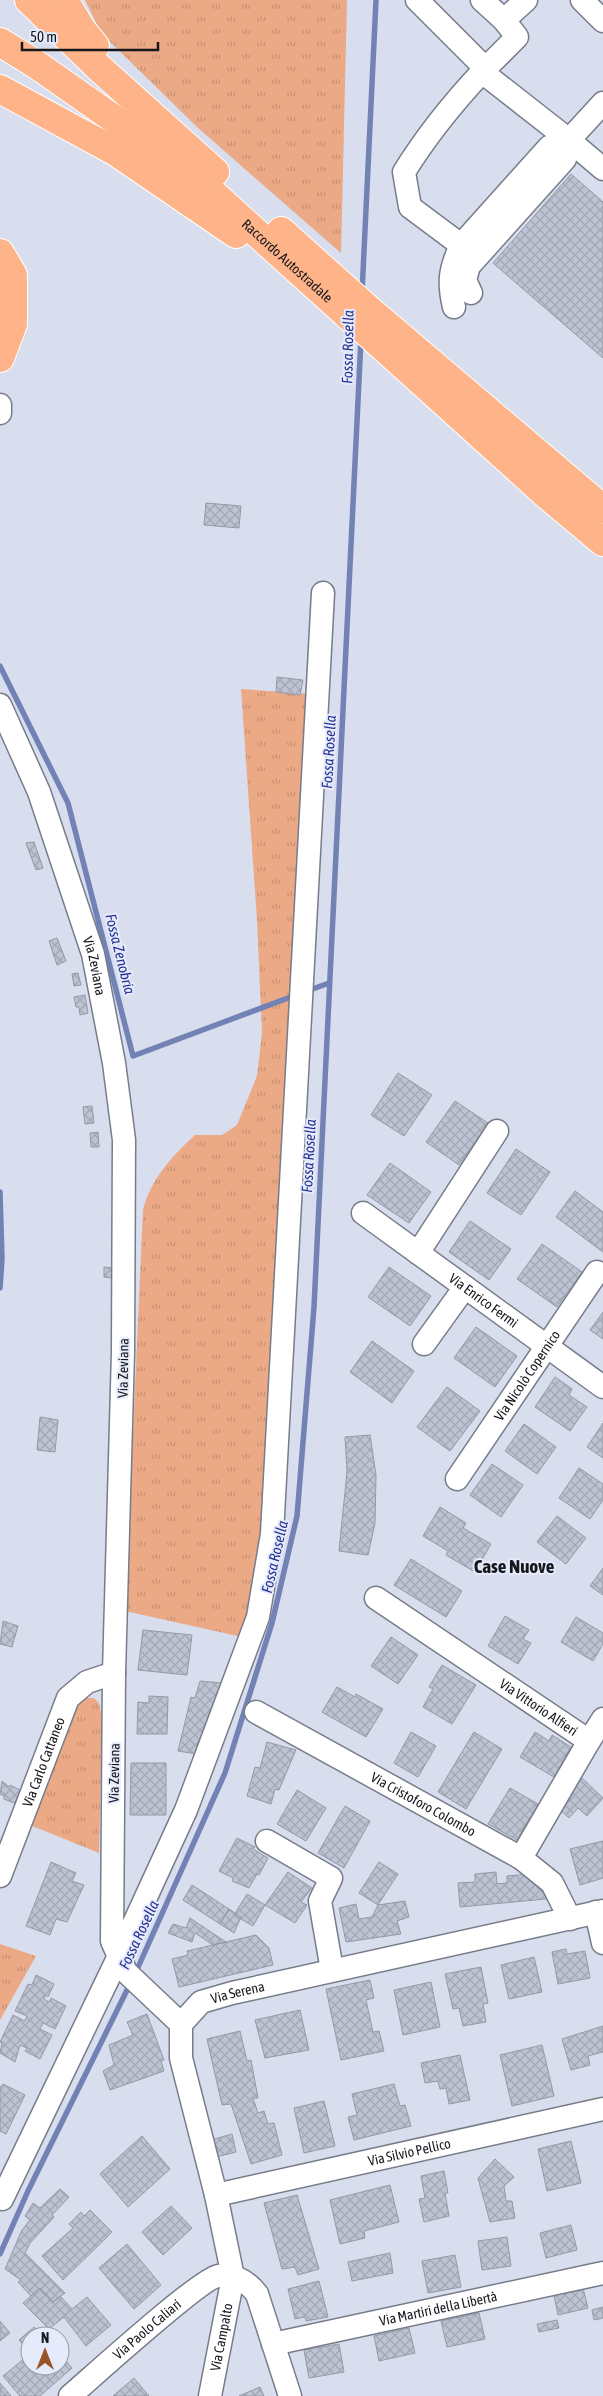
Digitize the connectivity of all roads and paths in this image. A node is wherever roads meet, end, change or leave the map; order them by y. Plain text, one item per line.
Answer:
1 (29, 0) edge
2 (64, 0) edge
3 (416, 0) edge
4 (482, 0) edge
5 (526, 0) edge
6 (582, 0) edge
7 (504, 20) junction
8 (603, 21) edge
9 (0, 42) edge
10 (484, 70) junction
11 (0, 89) edge
12 (602, 107) edge
13 (569, 140) junction
14 (212, 169) junction
15 (603, 169) edge
16 (461, 245) junction
17 (0, 253) edge
18 (469, 266) junction
19 (308, 282) junction
20 (471, 293) dead end
21 (454, 307) dead end
22 (362, 316) junction
23 (0, 358) edge
24 (0, 405) edge
25 (0, 413) edge
26 (603, 509) edge
27 (603, 542) edge
28 (323, 593) dead end
29 (0, 705) edge
30 (497, 1132) dead end
31 (363, 1214) dead end
32 (418, 1253) junction
33 (597, 1272) dead end
34 (465, 1287) junction
35 (424, 1344) dead end
36 (546, 1346) junction
37 (603, 1388) edge
38 (458, 1479) dead end
39 (376, 1598) dead end
40 (114, 1673) junction
41 (256, 1712) dead end
42 (603, 1719) edge
43 (589, 1741) junction
44 (267, 1841) dead end
45 (521, 1858) junction
46 (0, 1876) edge
47 (599, 1911) edge
48 (570, 1919) junction
49 (603, 1943) edge
50 (122, 1965) junction
51 (332, 1970) junction
52 (181, 2024) junction
53 (603, 2109) edge
54 (216, 2195) junction
55 (2, 2199) dead end
56 (603, 2272) edge
57 (233, 2277) junction
58 (273, 2344) junction
59 (70, 2396) edge
60 (210, 2396) edge
61 (290, 2396) edge

1 - 14 highway, Raccordo Autostradale
2 - 14 highway
3 - 10 street
4 - 7 street
5 - 7 street
6 - 8 street
7 - 10 street
9 - 19 highway, Raccordo Autostradale
10 - 13 street
10 - 16 street
11 - 19 highway
12 - 13 street
13 - 15 street
13 - 16 street
13 - 18 street
14 - 22 highway, Raccordo Autostradale
16 - 18 street
16 - 21 street
17 - 23 highway
18 - 20 street
19 - 22 highway, Raccordo Autostradale
22 - 26 highway, Raccordo Autostradale
22 - 27 highway, Raccordo Autostradale
24 - 25 street
28 - 50 street
29 - 40 street, Via Zeviana
30 - 32 street
31 - 32 street, Via Enrico Fermi
32 - 34 street, Via Enrico Fermi
33 - 36 street, Via Nicolò Copernico
34 - 35 street
34 - 36 street, Via Enrico Fermi
36 - 37 street, Via Enrico Fermi
36 - 38 street, Via Nicolò Copernico
39 - 43 street, Via Vittorio Alfieri
40 - 46 street, Via Carlo Cattaneo
40 - 50 street, Via Zeviana
41 - 45 street, Via Cristoforo Colombo
42 - 43 street
43 - 45 street, Via Vittorio Alfieri
44 - 51 street
45 - 48 street, Via Cristoforo Colombo
47 - 48 street, Via Serena
47 - 49 street
48 - 51 street, Via Serena
50 - 52 street
50 - 55 street
51 - 52 street, Via Serena
52 - 54 street
53 - 54 street, Via Silvio Pellico
54 - 57 street
56 - 58 street, Via Martiri della Libertà
57 - 58 street
57 - 59 street, Via Paolo Caliari
57 - 60 street, Via Campalto
58 - 61 street

